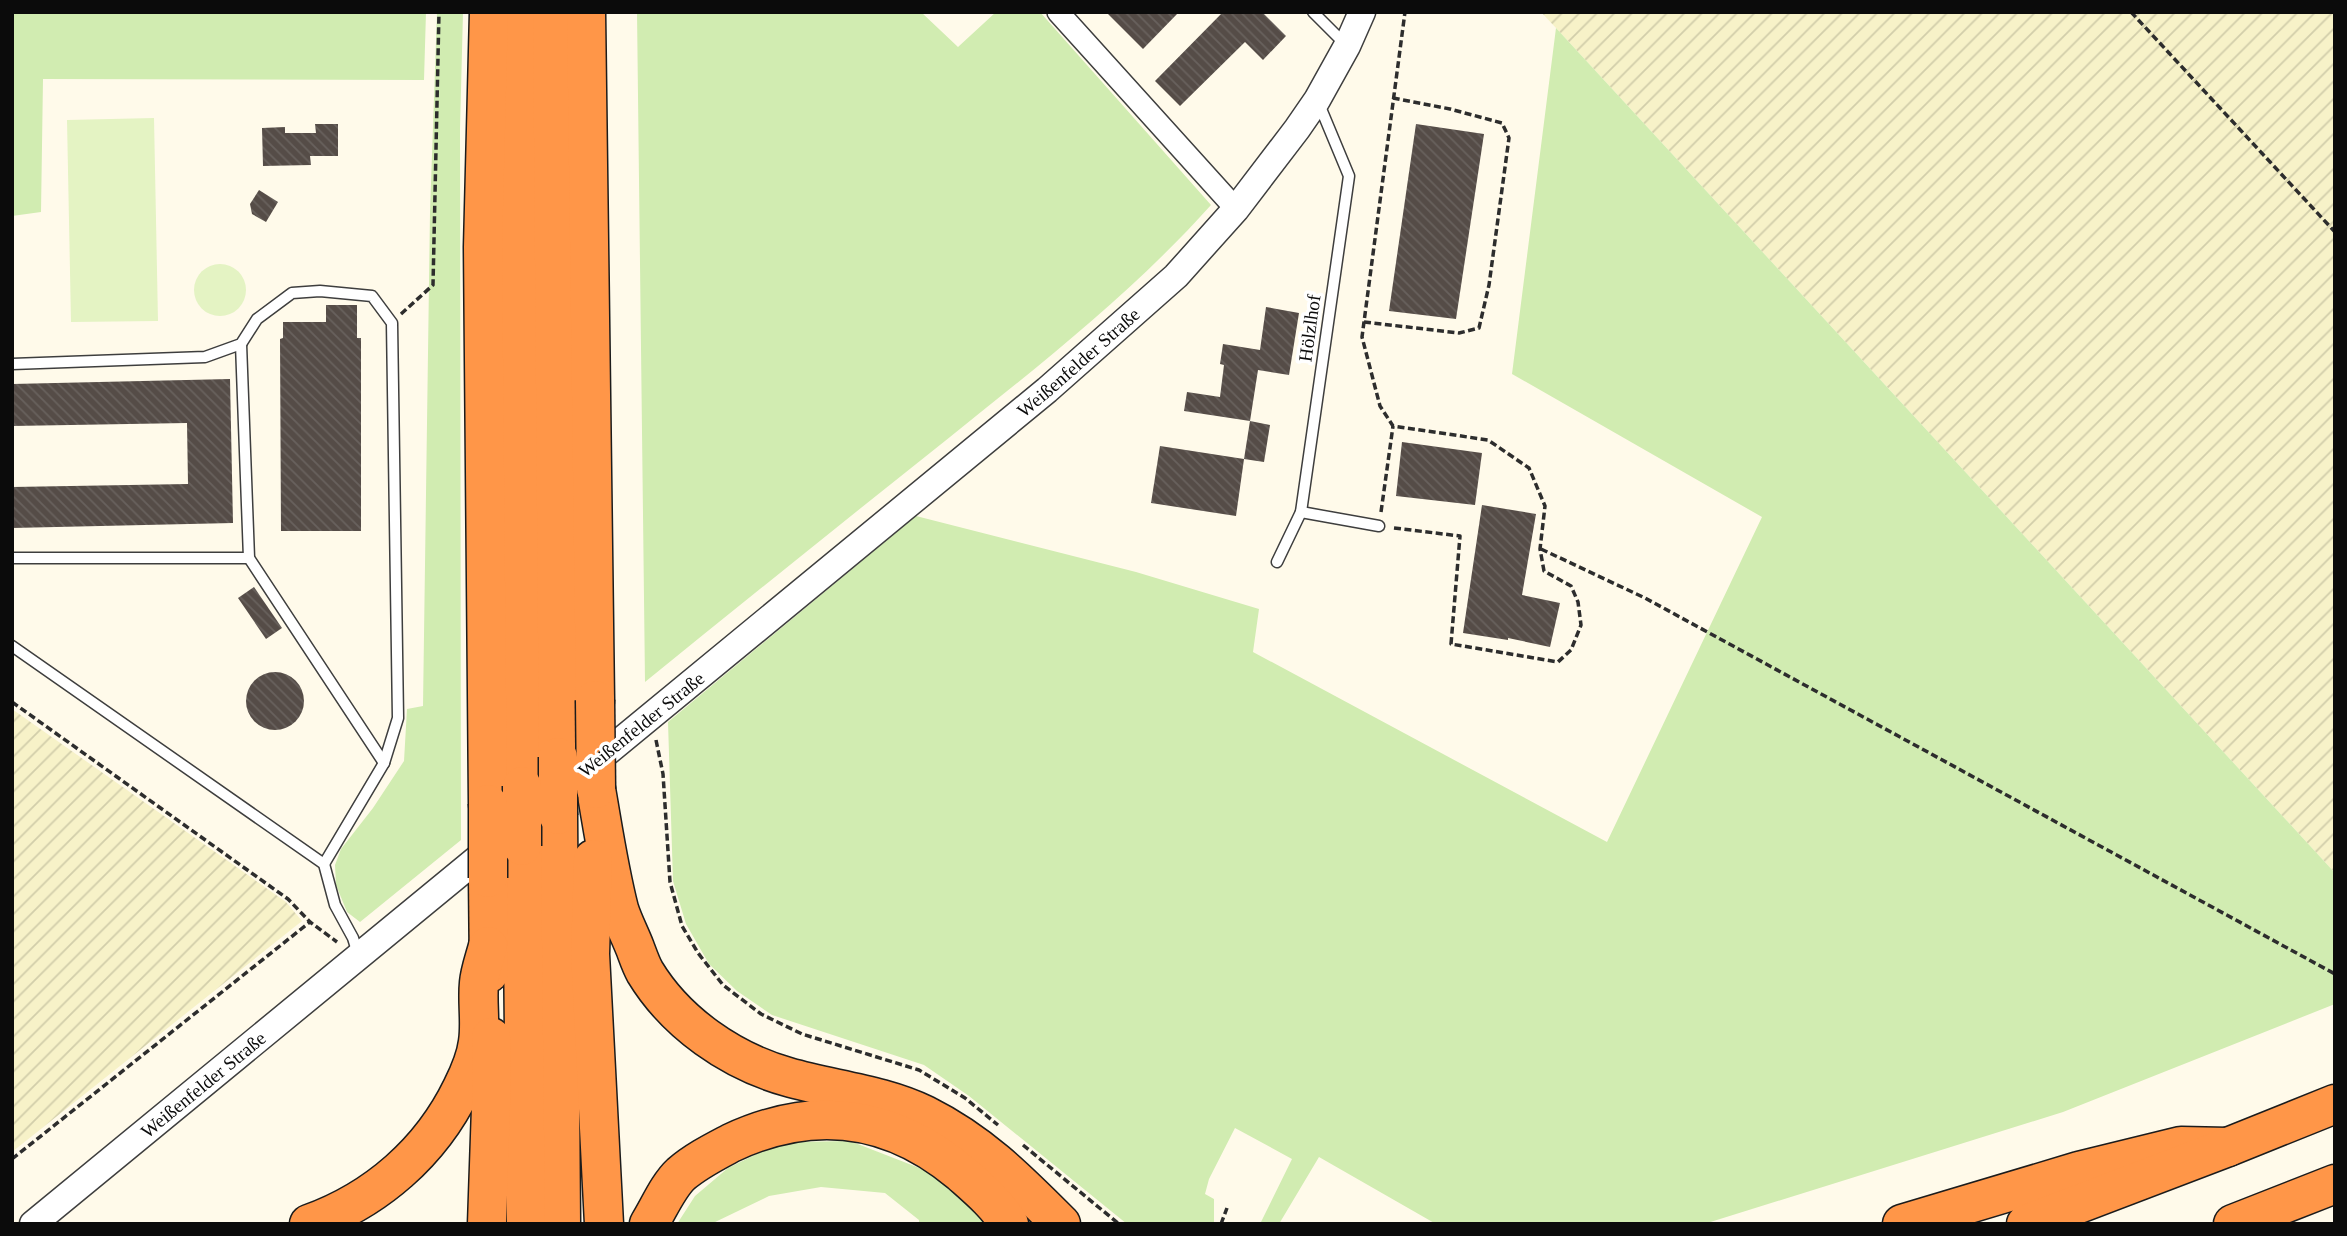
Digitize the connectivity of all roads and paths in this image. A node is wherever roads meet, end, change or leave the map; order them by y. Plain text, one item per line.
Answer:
1 (439, 12) edge
2 (489, 12) edge
3 (518, 12) edge
4 (552, 12) edge
5 (586, 12) edge
6 (603, 12) edge
7 (1058, 12) edge
8 (1313, 12) edge
9 (1362, 12) edge
10 (1405, 12) edge
11 (2131, 12) edge
12 (1347, 46) junction
13 (585, 78) junction
14 (1393, 98) junction
15 (1317, 100) junction
16 (1236, 209) junction
17 (2335, 232) edge
18 (1364, 322) junction
19 (392, 323) junction
20 (241, 344) junction
21 (12, 364) edge
22 (1392, 426) junction
23 (1301, 512) junction
24 (1379, 526) junction
25 (1540, 549) junction
26 (12, 558) edge
27 (249, 558) junction
28 (1277, 562) dead end
29 (12, 646) edge
30 (12, 702) edge
31 (648, 719) junction
32 (384, 763) junction
33 (596, 789) junction
34 (324, 864) junction
35 (310, 922) junction
36 (488, 946) junction
37 (359, 957) junction
38 (2335, 974) edge
39 (2335, 1104) edge
40 (1002, 1128) dead end
41 (1022, 1144) dead end
42 (2228, 1147) junction
43 (12, 1159) edge
44 (2335, 1184) edge
45 (1227, 1208) dead end
46 (33, 1224) edge
47 (309, 1224) edge
48 (487, 1224) edge
49 (526, 1224) edge
50 (561, 1224) edge
51 (604, 1224) edge
52 (649, 1224) edge
53 (1009, 1224) edge
54 (1061, 1224) edge
55 (1119, 1224) edge
56 (1221, 1224) edge
57 (1902, 1224) edge
58 (2026, 1224) edge
59 (2233, 1224) edge

1 - 19 path
2 - 36 highway, bridge
3 - 49 highway, bridge
4 - 50 highway, bridge
5 - 13 highway
6 - 13 highway
7 - 16 street
8 - 12 lane
9 - 12 street, Weißenfelder Straße
10 - 14 path
11 - 17 path
12 - 15 street, Weißenfelder Straße
13 - 33 highway, bridge
14 - 18 path
14 - 18 path
15 - 16 street, Weißenfelder Straße
15 - 23 lane, Hölzlhof
16 - 31 street, Weißenfelder Straße
18 - 22 path
19 - 20 lane
19 - 32 lane
20 - 21 lane
20 - 27 lane
22 - 24 path
22 - 25 path
23 - 24 lane
23 - 28 lane, Hölzlhof
24 - 25 path
25 - 38 path
26 - 27 lane
27 - 32 lane
29 - 34 lane
30 - 35 path
31 - 37 street, Weißenfelder Straße
31 - 40 path
32 - 34 lane
33 - 51 highway
33 - 54 highway
34 - 37 lane
35 - 37 path
35 - 43 path
36 - 47 highway
36 - 48 highway
37 - 46 street, Weißenfelder Straße
39 - 42 highway
41 - 55 path
42 - 57 highway
42 - 58 highway
44 - 59 highway
45 - 56 path
52 - 53 highway

